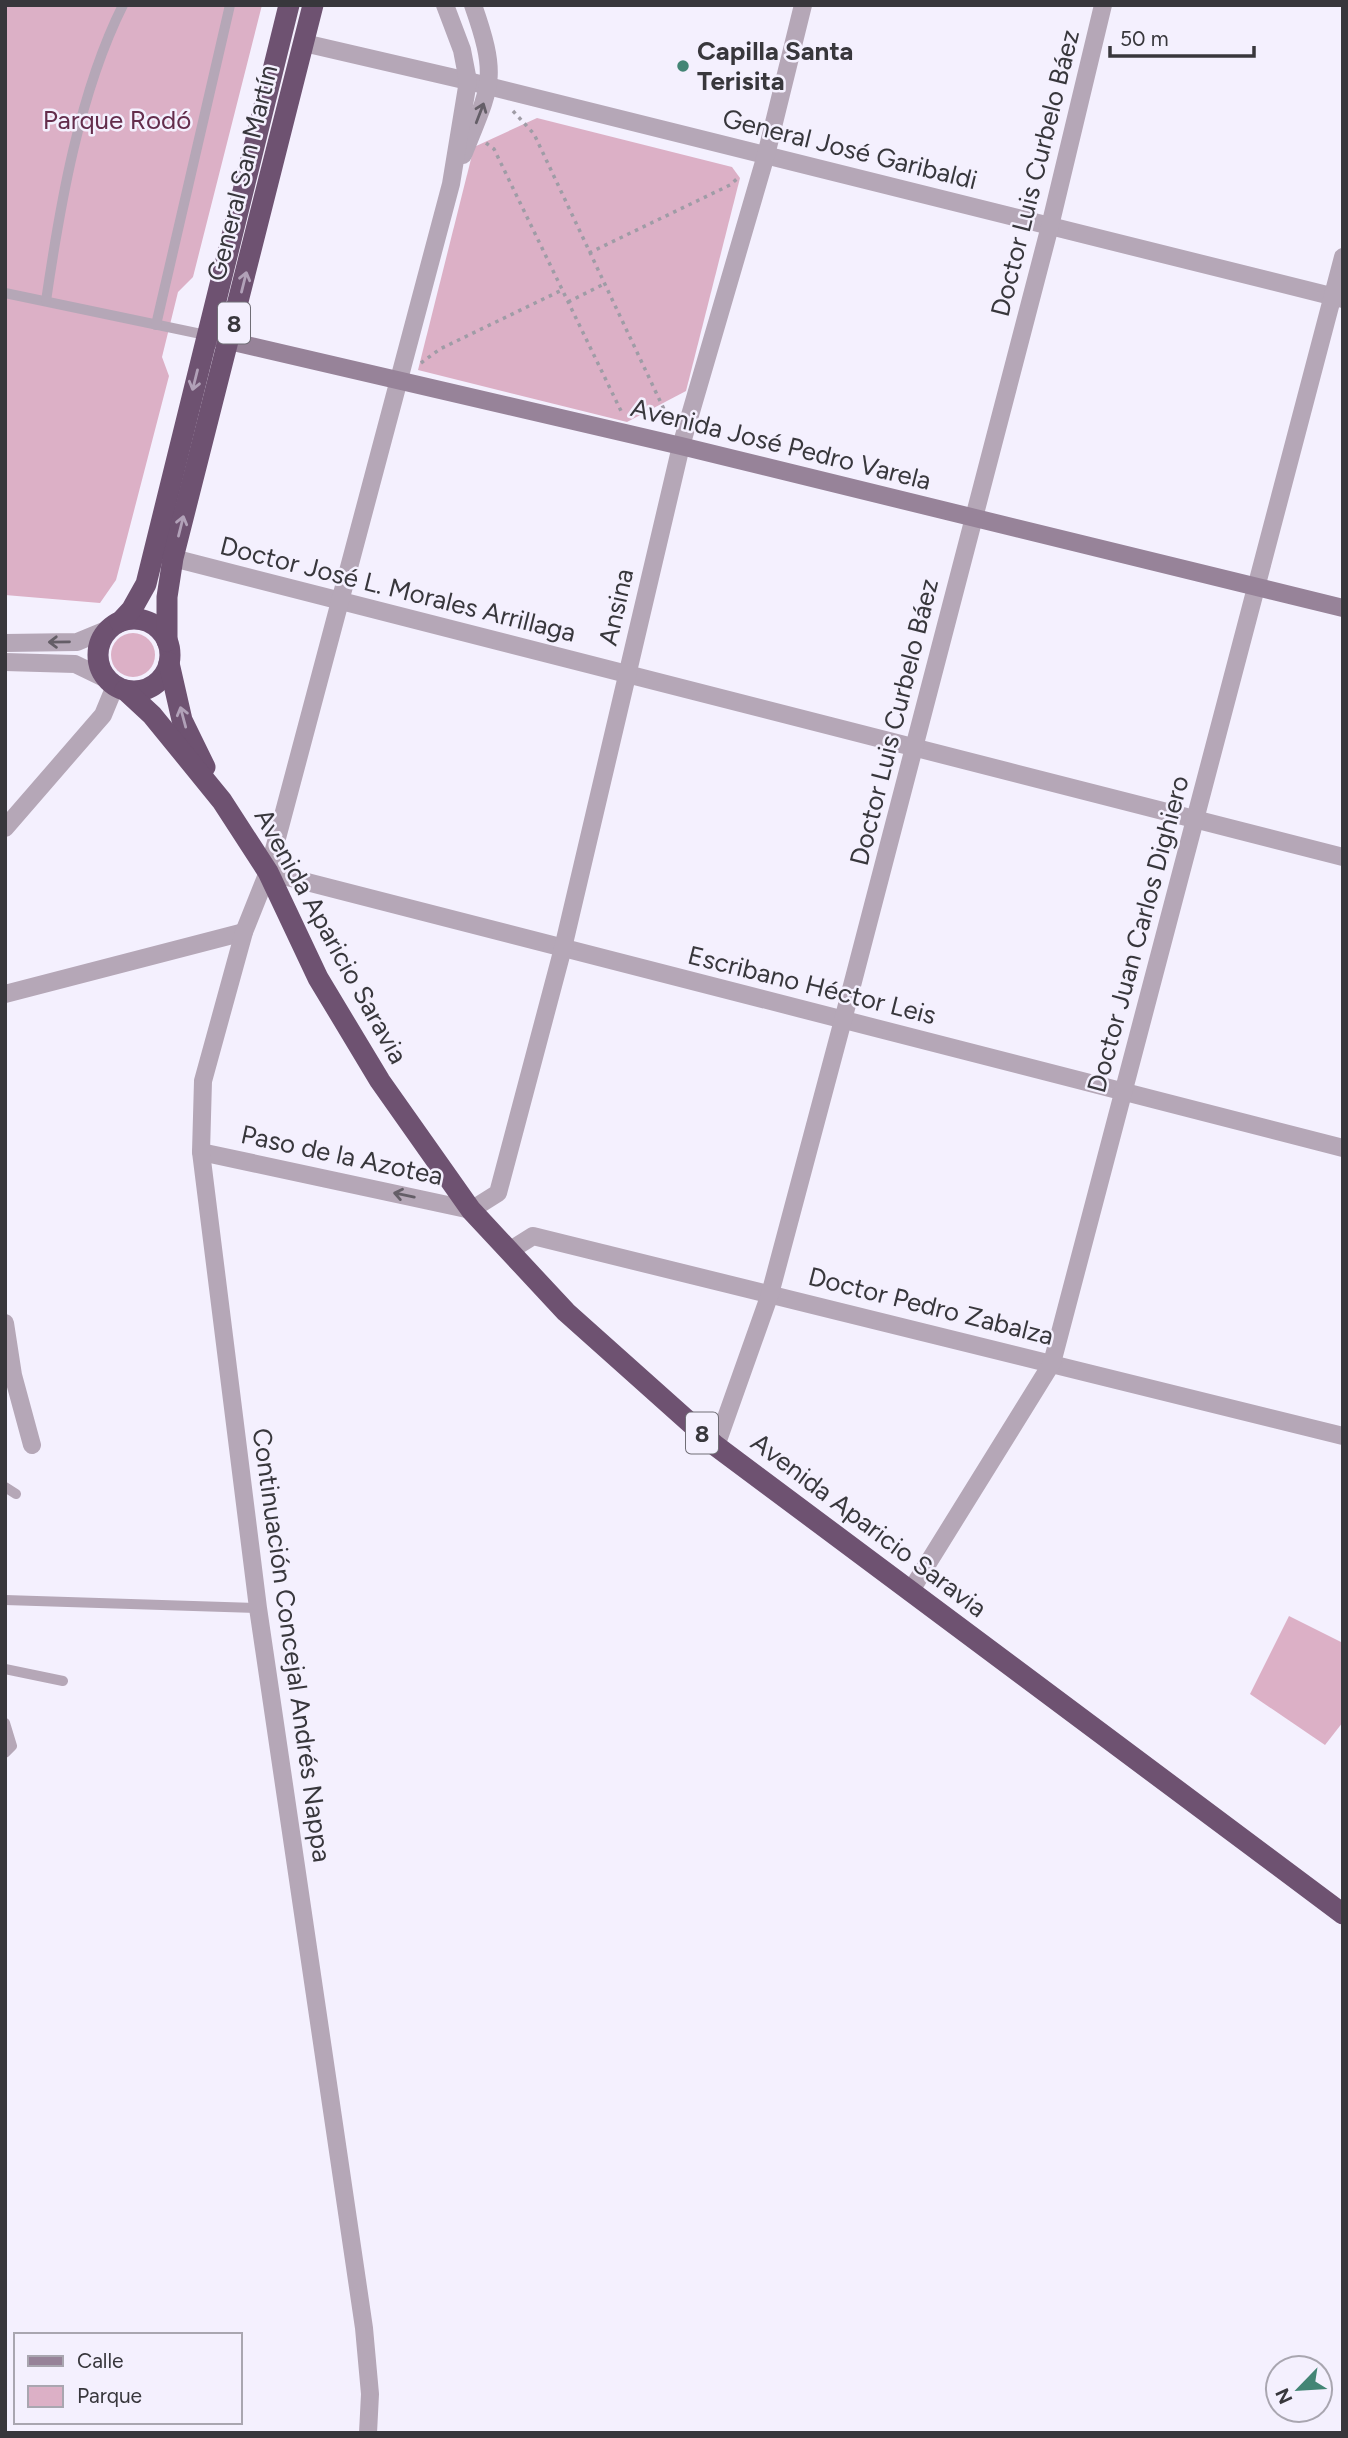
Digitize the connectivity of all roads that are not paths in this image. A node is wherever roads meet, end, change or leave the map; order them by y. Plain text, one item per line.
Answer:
1 (123, 5) edge
2 (230, 5) edge
3 (289, 5) edge
4 (313, 5) edge
5 (445, 5) edge
6 (473, 5) edge
7 (803, 5) edge
8 (1103, 5) edge
9 (304, 43) junction
10 (468, 81) junction
11 (490, 86) junction
12 (766, 155) junction
13 (451, 184) junction
14 (1050, 226) junction
15 (1343, 257) edge
16 (5, 293) edge
17 (1338, 297) edge
18 (46, 301) junction
19 (156, 325) junction
20 (206, 335) junction
21 (229, 341) junction
22 (400, 379) junction
23 (681, 446) junction
24 (973, 517) junction
25 (173, 558) junction
26 (1256, 587) junction
27 (340, 601) junction
28 (1343, 608) edge
29 (115, 625) junction
30 (167, 641) junction
31 (5, 643) edge
32 (5, 662) edge
33 (169, 663) junction
34 (627, 676) junction
35 (116, 685) junction
36 (917, 746) junction
37 (222, 801) junction
38 (1195, 820) junction
39 (5, 828) edge
40 (1343, 857) edge
41 (268, 872) junction
42 (244, 932) junction
43 (563, 948) junction
44 (5, 994) edge
45 (844, 1020) junction
46 (1124, 1092) junction
47 (1343, 1147) edge
48 (201, 1152) junction
49 (471, 1210) junction
50 (509, 1251) junction
51 (770, 1294) junction
52 (5, 1323) edge
53 (1052, 1363) junction
54 (1343, 1436) edge
55 (32, 1446) dead end
56 (716, 1446) junction
57 (5, 1488) edge
58 (16, 1494) dead end
59 (910, 1592) junction
60 (5, 1600) edge
61 (258, 1608) junction
62 (5, 1669) edge
63 (63, 1681) dead end
64 (5, 1723) edge
65 (5, 1753) edge
66 (1343, 1914) edge
67 (368, 2433) edge

1 - 18 lane
2 - 19 lane
3 - 20 highway, General San Martín / 8
4 - 9 highway, General San Martín / 8
5 - 10 street
6 - 11 street
7 - 12 street, Ansina
8 - 14 street, Doctor Luis Curbelo Báez
9 - 10 street, General José Garibaldi
21 -> 9 highway, General San Martín / 8
10 - 11 street, General José Garibaldi
10 - 13 street
11 - 12 street, General José Garibaldi
13 -> 11 street
12 - 14 street, General José Garibaldi
12 - 23 street, Ansina
13 - 22 street, Continuación Concejal Andrés Nappa
14 - 17 street, General José Garibaldi
14 - 24 street, Doctor Luis Curbelo Báez
15 - 17 street, Doctor Juan Carlos Dighiero
16 - 18 lane
17 - 26 street, Doctor Juan Carlos Dighiero
18 - 19 lane
19 - 20 lane
20 - 21 street, Avenida José Pedro Varela
20 -> 29 highway, General San Martín / 8
21 - 22 street, Avenida José Pedro Varela
25 -> 21 highway, General San Martín / 8
22 - 23 street, Avenida José Pedro Varela
22 - 27 street, Continuación Concejal Andrés Nappa
23 - 24 street, Avenida José Pedro Varela
23 - 34 street, Ansina
24 - 26 street, Avenida José Pedro Varela
24 - 36 street, Doctor Luis Curbelo Báez
25 - 27 street, Doctor José L. Morales Arrillaga
25 - 30 highway, General San Martín / 8
26 - 28 street, Avenida José Pedro Varela
26 - 38 street, Doctor Juan Carlos Dighiero
27 - 34 street, Doctor José L. Morales Arrillaga
27 - 41 street, Continuación Concejal Andrés Nappa
29 - 30 highway
29 -> 31 street
29 - 35 highway, 8
30 - 33 highway, 8
32 - 35 street
33 - 35 highway
37 -> 33 highway, Avenida Aparicio Saravia / 8
34 - 36 street, Doctor José L. Morales Arrillaga
34 - 43 street, Ansina
35 - 37 highway, Avenida Aparicio Saravia / 8
35 - 39 street
36 - 38 street, Doctor José L. Morales Arrillaga
36 - 45 street, Doctor Luis Curbelo Báez
37 - 41 highway, Avenida Aparicio Saravia / 8
38 - 40 street, Doctor José L. Morales Arrillaga
38 - 46 street, Doctor Juan Carlos Dighiero
41 - 42 street, Continuación Concejal Andrés Nappa
41 - 43 street, Escribano Héctor Leis
41 - 49 highway, Avenida Aparicio Saravia / 8
42 - 44 street
42 - 48 street, Continuación Concejal Andrés Nappa
43 - 45 street, Escribano Héctor Leis
43 - 49 street, Ansina
45 - 46 street, Escribano Héctor Leis
45 - 51 street, Doctor Luis Curbelo Báez
46 - 47 street, Escribano Héctor Leis
46 - 53 street, Doctor Juan Carlos Dighiero
49 -> 48 street, Paso de la Azotea
48 - 61 street, Continuación Concejal Andrés Nappa
49 - 50 highway, Avenida Aparicio Saravia / 8
50 - 51 street, Doctor Pedro Zabalza
50 - 56 highway, Avenida Aparicio Saravia / 8
51 - 53 street, Doctor Pedro Zabalza
51 - 56 street, Doctor Luis Curbelo Báez
52 - 55 street
53 - 54 street, Doctor Pedro Zabalza
53 - 59 street, Doctor Juan Carlos Dighiero
56 - 59 highway, Avenida Aparicio Saravia / 8
57 - 58 lane
59 - 66 highway, Avenida Aparicio Saravia / 8
60 - 61 lane
61 - 67 street, Continuación Concejal Andrés Nappa
62 - 63 lane
64 - 65 lane

